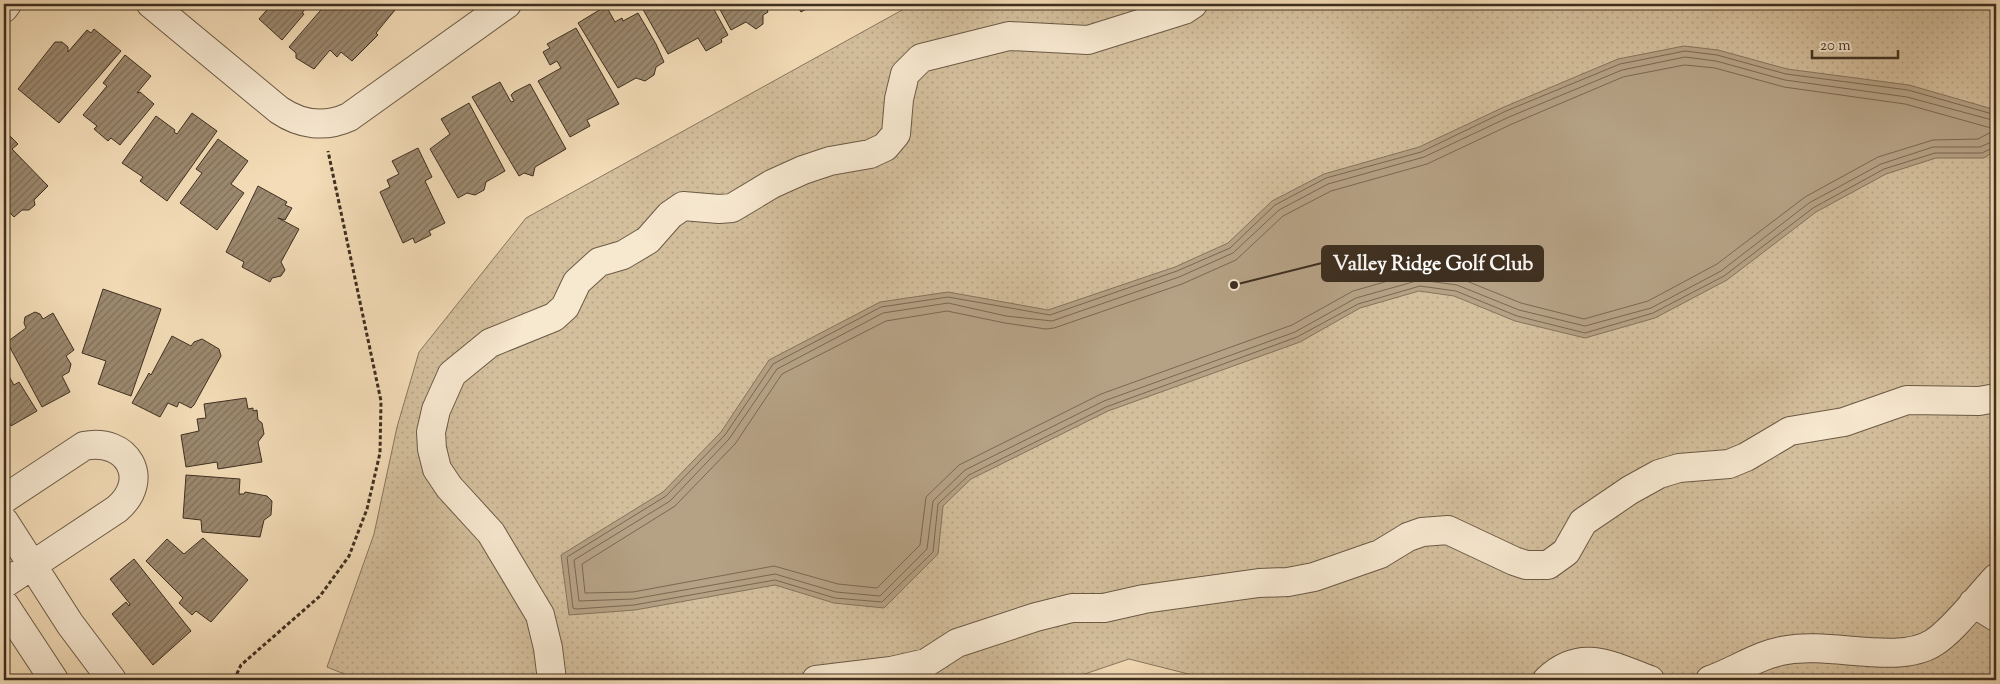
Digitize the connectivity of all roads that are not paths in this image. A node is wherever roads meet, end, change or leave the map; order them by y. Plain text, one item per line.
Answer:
1 (7, 4) edge
2 (151, 4) edge
3 (507, 4) edge
4 (1194, 4) edge
5 (4, 8) edge
6 (1996, 398) edge
7 (4, 499) edge
8 (4, 521) edge
9 (32, 565) junction
10 (1996, 578) edge
11 (4, 584) edge
12 (1974, 602) junction
13 (4, 604) edge
14 (1996, 617) edge
15 (54, 680) edge
16 (112, 680) edge
17 (552, 680) edge
18 (816, 680) edge
19 (1547, 680) edge
20 (1650, 680) edge
21 (1710, 680) edge

1 - 5 street
2 - 3 street
4 - 17 street
6 - 18 street
7 - 9 street
8 - 9 street
9 - 11 street
9 - 16 street
10 - 12 street
12 - 14 street
12 - 21 street
13 - 15 street
19 - 20 street

